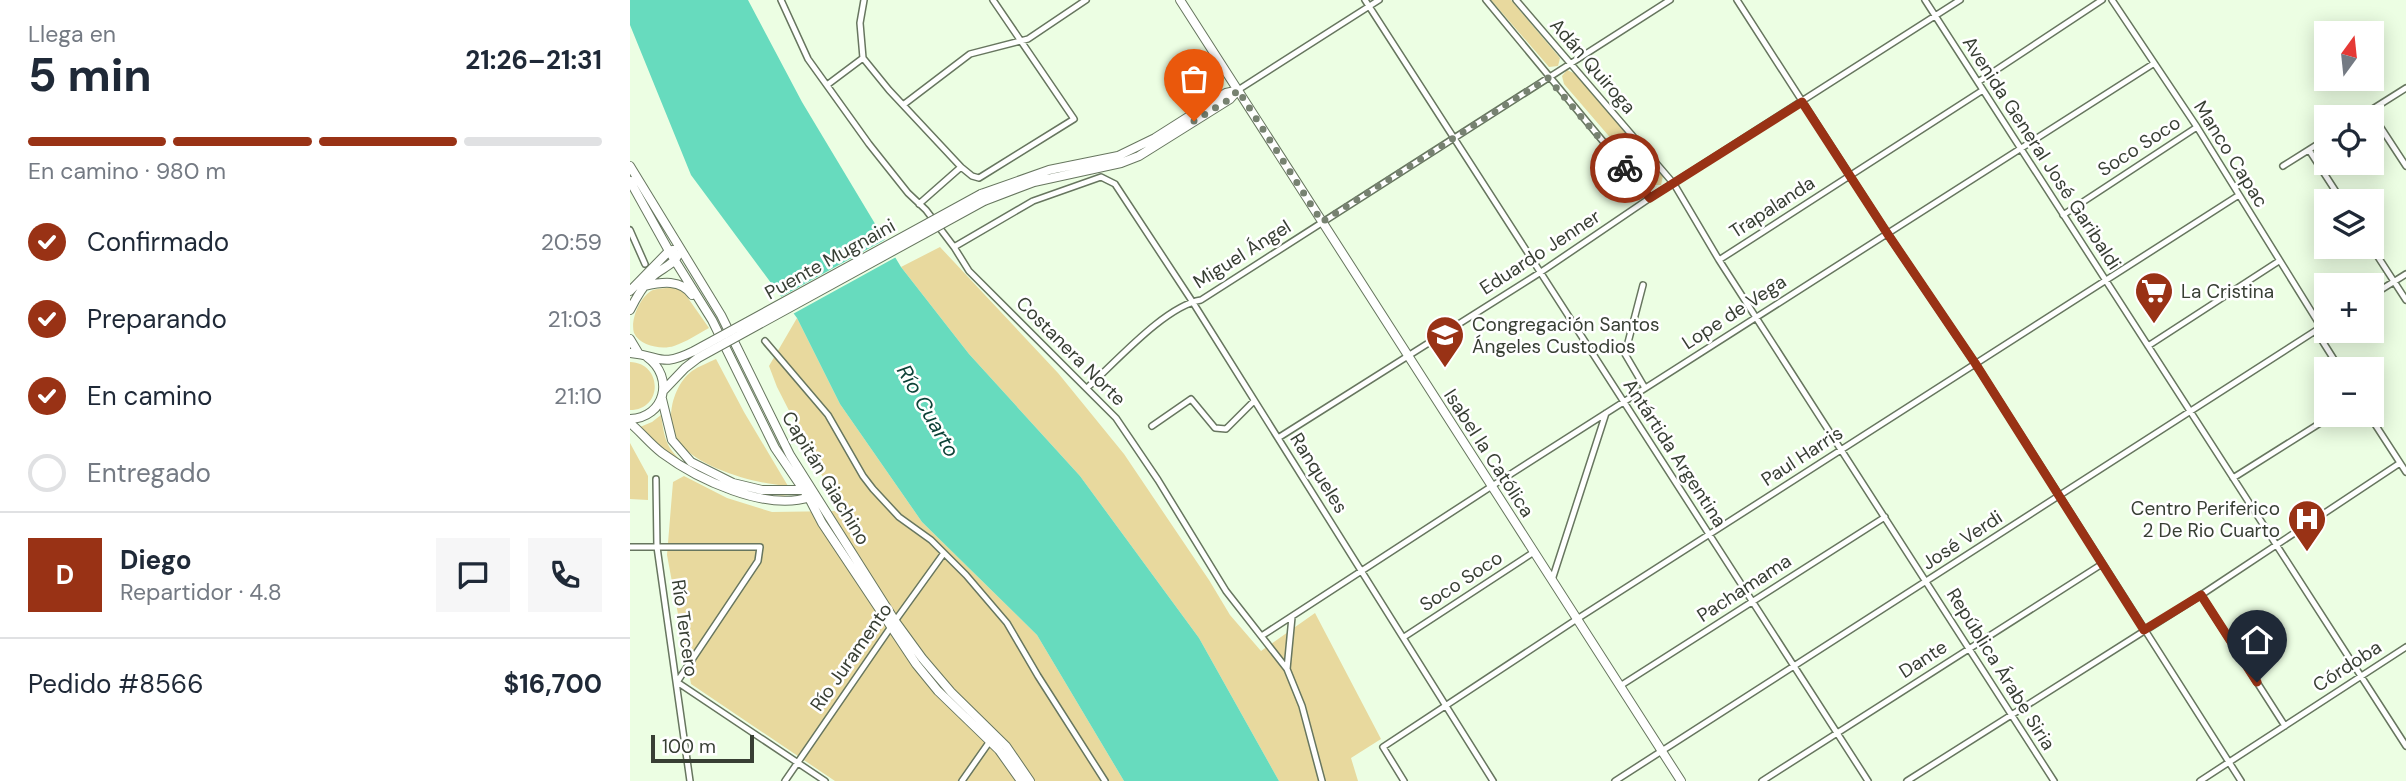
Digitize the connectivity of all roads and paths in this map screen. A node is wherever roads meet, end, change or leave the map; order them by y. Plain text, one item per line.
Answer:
1 (781, 0) edge
2 (864, 0) edge
3 (993, 0) edge
4 (1086, 0) edge
5 (1180, 0) edge
6 (1365, 0) edge
7 (1379, 0) edge
8 (1486, 0) edge
9 (1516, 0) edge
10 (1670, 0) edge
11 (1737, 0) edge
12 (1925, 0) edge
13 (1961, 0) edge
14 (2102, 0) edge
15 (2112, 0) edge
16 (1369, 6) junction
17 (1935, 16) junction
18 (1020, 42) junction
19 (863, 58) junction
20 (1571, 63) junction
21 (2153, 64) junction
22 (1548, 78) junction
23 (1978, 82) junction
24 (827, 85) junction
25 (2406, 88) edge
26 (1238, 90) junction
27 (1983, 90) junction
28 (1802, 102) junction
29 (903, 105) junction
30 (2379, 105) edge
31 (2197, 127) junction
32 (2384, 132) edge
33 (1454, 138) junction
34 (2314, 147) edge
35 (2020, 148) junction
36 (2309, 150) junction
37 (630, 166) edge
38 (2283, 166) dead end
39 (2406, 166) edge
40 (961, 167) junction
41 (1850, 176) junction
42 (630, 181) edge
43 (1674, 184) junction
44 (2334, 189) edge
45 (2239, 195) junction
46 (1650, 198) junction
47 (919, 204) junction
48 (2063, 215) junction
49 (1322, 222) junction
50 (630, 230) edge
51 (1887, 233) junction
52 (954, 247) junction
53 (680, 250) junction
54 (669, 251) junction
55 (2379, 259) edge
56 (1719, 260) junction
57 (676, 261) junction
58 (2279, 261) junction
59 (645, 264) dead end
60 (1541, 272) junction
61 (2406, 274) edge
62 (2105, 280) junction
63 (2394, 282) junction
64 (1643, 285) dead end
65 (644, 286) junction
66 (2384, 288) edge
67 (630, 291) edge
68 (2406, 300) edge
69 (1192, 302) junction
70 (630, 310) edge
71 (1756, 317) junction
72 (2314, 317) edge
73 (712, 320) junction
74 (2314, 332) edge
75 (630, 339) edge
76 (765, 341) dead end
77 (2148, 346) junction
78 (639, 355) edge
79 (696, 355) junction
80 (1408, 355) junction
81 (1975, 363) junction
82 (1088, 387) junction
83 (1645, 388) junction
84 (663, 394) junction
85 (1255, 401) junction
86 (1624, 402) junction
87 (2190, 412) junction
88 (1606, 413) junction
89 (630, 421) edge
90 (1152, 426) dead end
91 (2314, 427) edge
92 (2377, 427) edge
93 (1278, 438) junction
94 (1841, 450) junction
95 (2400, 463) junction
96 (2406, 472) edge
97 (2233, 478) junction
98 (656, 479) dead end
99 (1492, 486) junction
100 (809, 493) junction
101 (2059, 497) junction
102 (1885, 517) junction
103 (1709, 534) junction
104 (2276, 545) junction
105 (630, 547) edge
106 (657, 547) junction
107 (1534, 552) junction
108 (944, 553) junction
109 (2102, 564) junction
110 (1363, 572) junction
111 (1552, 580) junction
112 (1927, 581) junction
113 (2201, 595) junction
114 (1752, 601) junction
115 (1292, 617) junction
116 (1577, 619) junction
117 (892, 624) junction
118 (2144, 630) junction
119 (1263, 635) junction
120 (1404, 637) junction
121 (2406, 647) edge
122 (1968, 649) junction
123 (1794, 666) junction
124 (1287, 669) junction
125 (2361, 676) junction
126 (677, 682) junction
127 (1620, 686) junction
128 (1445, 705) junction
129 (2012, 715) junction
130 (2286, 726) junction
131 (1837, 733) junction
132 (990, 741) junction
133 (2406, 746) edge
134 (1662, 751) junction
135 (798, 762) junction
136 (2229, 762) junction
137 (690, 781) edge
138 (785, 781) edge
139 (825, 781) edge
140 (962, 781) edge
141 (1021, 781) edge
142 (1030, 781) edge
143 (1105, 781) edge
144 (1322, 781) edge
145 (1404, 781) edge
146 (1493, 781) edge
147 (1615, 781) edge
148 (1681, 781) edge
149 (1762, 781) edge
150 (1868, 781) edge
151 (1907, 781) edge
152 (2054, 781) edge
153 (2200, 781) edge
154 (2241, 781) edge

1 - 24 street, Costanera Norte
2 - 19 street
3 - 18 street
4 - 18 street
5 - 26 main road, Isabel la Católica
6 - 16 street, Antártida Argentina
7 - 16 street
8 - 22 street, Adán Quiroga
9 - 20 street, Adán Quiroga
10 - 20 street, Miguel Ángel
11 - 28 street
12 - 17 street, Avenida General José Garibaldi
13 - 17 street, Eduardo Jenner
14 - 23 street
15 - 21 street, Manco Capac
16 - 26 street
16 - 33 street, Antártida Argentina
17 - 23 street, Avenida General José Garibaldi
17 - 28 street, Eduardo Jenner
18 - 29 street
18 - 40 street
19 - 24 street
19 - 29 street
20 - 22 street, Miguel Ángel
20 - 43 street, Adán Quiroga
21 - 31 street, Manco Capac
21 - 35 street, Lope de Vega
22 - 33 street, Miguel Ángel
22 - 46 street, Adán Quiroga
23 - 27 street, Avenida General José Garibaldi
24 - 47 street, Costanera Norte
25 - 30 street
26 - 49 main road, Isabel la Católica
26 - 79 main road, Puente Mugnaini, bridge
27 - 35 street, Avenida General José Garibaldi
27 - 41 street, Trapalanda
28 - 41 street
28 - 43 street, Eduardo Jenner
29 - 40 street
31 - 45 street, Manco Capac
31 - 48 street, Soco Soco
32 - 39 street
33 - 49 street, Miguel Ángel
33 - 60 street, Antártida Argentina
34 - 36 street
35 - 48 street, Avenida General José Garibaldi
35 - 51 street, Lope de Vega
36 - 38 street
36 - 44 street
37 - 53 main road, Capitán Giachino
40 - 47 street
41 - 51 street
41 - 56 street, Trapalanda
42 - 54 main road, Capitán Giachino
43 - 46 street, Eduardo Jenner
43 - 56 street, República Árabe Siria
45 - 58 street, Manco Capac
45 - 62 street, Paul Harris
46 - 60 street, Eduardo Jenner
47 - 52 street, Costanera Norte
48 - 62 street, Avenida General José Garibaldi
49 - 69 street, Miguel Ángel
49 - 80 main road, Isabel la Católica
50 - 59 street
51 - 71 street, Lope de Vega
51 - 81 street
52 - 69 street, Ranqueles
52 - 82 street, Costanera Norte
53 - 54 main road
53 - 57 main road
53 - 100 main road, Capitán Giachino
54 - 57 main road, Capitán Giachino
54 - 67 main road
55 - 63 street
56 - 71 street, República Árabe Siria
57 - 65 main road
57 - 73 main road, Capitán Giachino
58 - 72 street, Manco Capac
58 - 77 street
60 - 80 street, Eduardo Jenner
60 - 86 street, Antártida Argentina
61 - 63 street
62 - 77 street, Avenida General José Garibaldi
62 - 81 street, Paul Harris
63 - 66 street
63 - 68 street
64 - 83 street
65 - 70 main road
65 - 73 main road
69 - 82 street, Miguel Ángel
69 - 85 street, Ranqueles
71 - 83 street, Lope de Vega
71 - 94 street, República Árabe Siria
73 - 100 main road, Capitán Giachino
74 - 87 street, José Verdi
75 - 78 main road
76 - 108 street
77 - 87 street, Avenida General José Garibaldi
78 - 79 main road
78 - 84 main road
79 - 84 main road
80 - 93 street, Eduardo Jenner
80 - 99 main road, Isabel la Católica
81 - 94 street, Paul Harris
81 - 101 street
82 - 119 street, Costanera Norte
83 - 86 street, Lope de Vega
84 - 89 main road
84 - 100 main road
85 - 90 street
85 - 93 street, Ranqueles
86 - 88 street, Lope de Vega
86 - 103 street, Antártida Argentina
87 - 97 street, Avenida General José Garibaldi
87 - 101 street, José Verdi
88 - 99 street, Lope de Vega
88 - 111 street
89 - 100 main road
91 - 97 street
92 - 95 street
93 - 110 street, Ranqueles
94 - 102 street, República Árabe Siria
94 - 103 street, Paul Harris
95 - 96 street
95 - 104 street
97 - 104 street, Avenida General José Garibaldi
98 - 106 street, Río Tercero
99 - 107 main road, Isabel la Católica
99 - 110 street, Lope de Vega
100 - 117 main road, Capitán Giachino
101 - 109 street
101 - 112 street, José Verdi
102 - 112 street, República Árabe Siria
102 - 114 street, Pachamama
103 - 114 street, Antártida Argentina
103 - 116 street, Paul Harris
104 - 113 street
104 - 125 street, Avenida General José Garibaldi
105 - 106 street
106 - 126 street, Río Tercero
106 - 126 street
107 - 111 main road, Isabel la Católica
107 - 120 street, Soco Soco
108 - 117 street, Río Juramento
108 - 143 street
109 - 118 street
109 - 122 street, Dante
110 - 115 street, Lope de Vega
110 - 120 street, Ranqueles
111 - 116 main road, Isabel la Católica
112 - 122 street, República Árabe Siria
112 - 123 street, José Verdi
113 - 118 street
113 - 130 street
114 - 123 street, Antártida Argentina
114 - 127 street, Pachamama
115 - 119 street, Lope de Vega
115 - 124 street
116 - 127 main road, Isabel la Católica
116 - 128 street, Paul Harris
117 - 132 main road, Capitán Giachino
117 - 135 street, Río Juramento
117 - 142 main road, Capitán Giachino
118 - 129 street
118 - 136 street
119 - 124 street, Costanera Norte
120 - 128 street, Ranqueles
121 - 125 street, Córdoba
122 - 129 street, República Árabe Siria
122 - 131 street, Dante
123 - 131 street, Antártida Argentina
123 - 134 street, José Verdi
124 - 144 street, Costanera Norte
125 - 130 street, Córdoba
125 - 133 street, Avenida General José Garibaldi
126 - 135 street
126 - 137 street, Río Tercero
127 - 134 main road, Isabel la Católica
128 - 145 street, Paul Harris
128 - 146 street, Ranqueles
129 - 151 street
129 - 152 street, República Árabe Siria
130 - 136 street, Córdoba
131 - 149 street, Dante
131 - 150 street, Antártida Argentina
132 - 140 street
132 - 141 main road, Capitán Giachino
134 - 147 street, José Verdi
134 - 148 main road, Isabel la Católica
135 - 138 street, Río Juramento
135 - 139 street
136 - 153 street, Córdoba
136 - 154 street

